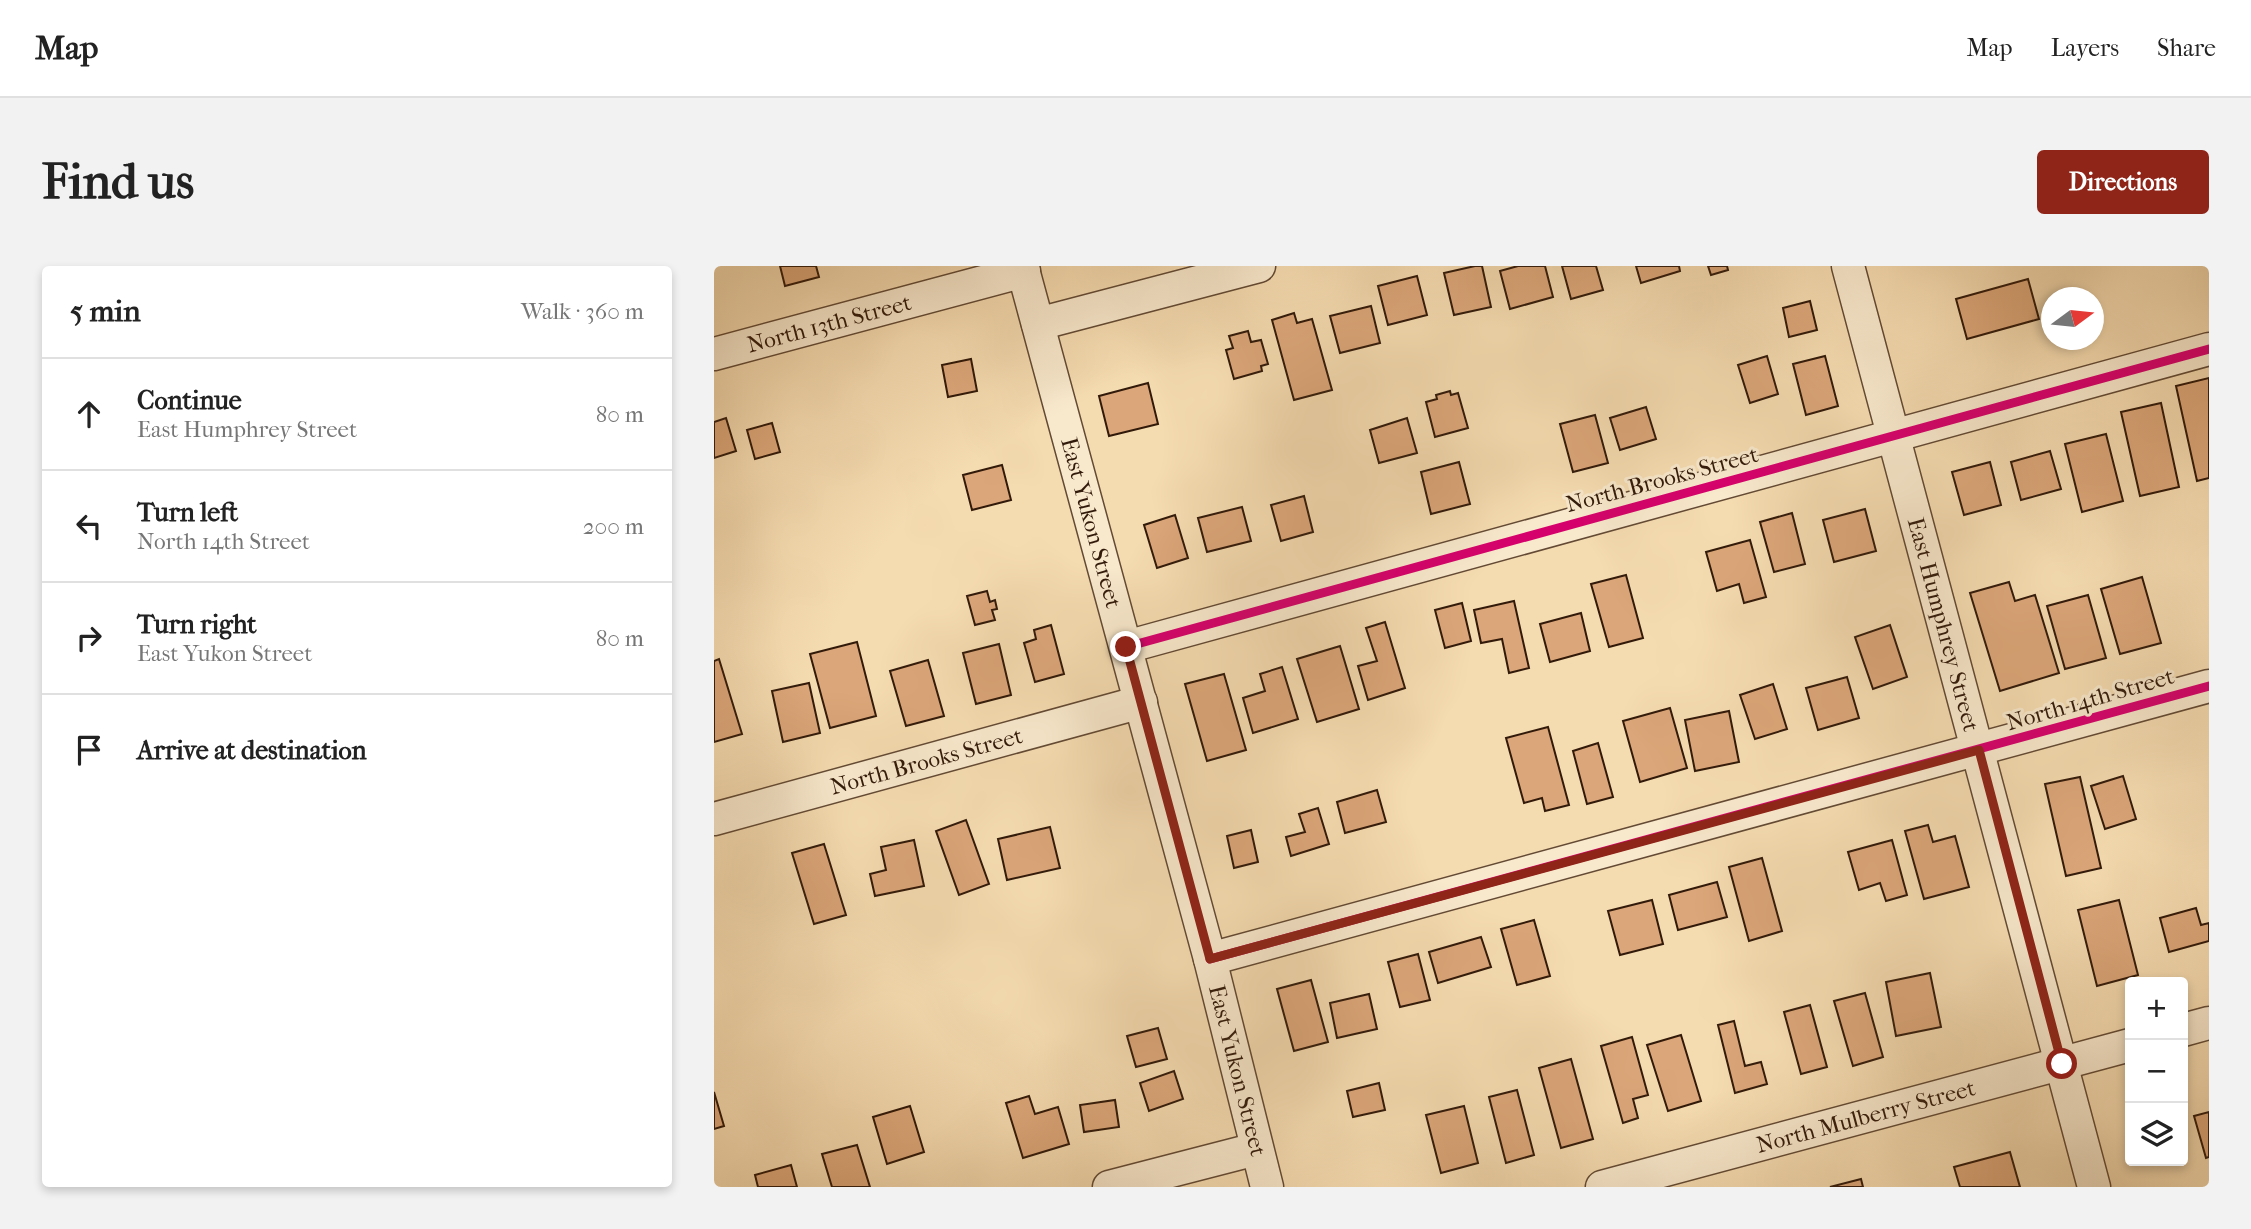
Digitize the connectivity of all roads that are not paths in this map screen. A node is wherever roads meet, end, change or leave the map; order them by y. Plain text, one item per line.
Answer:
1 (1259, 266) edge
2 (1848, 266) edge
3 (1023, 268) edge
4 (1038, 324) junction
5 (2209, 349) edge
6 (714, 354) edge
7 (1892, 435) junction
8 (1126, 647) junction
9 (2209, 686) edge
10 (1140, 702) junction
11 (1979, 750) junction
12 (714, 819) edge
13 (1210, 959) junction
14 (2209, 1023) edge
15 (2188, 1029) edge
16 (2125, 1046) edge
17 (2062, 1064) junction
18 (1256, 1149) junction
19 (1109, 1187) edge
20 (1267, 1187) edge
21 (1602, 1187) edge
22 (2094, 1187) edge

1 - 4 street
2 - 7 street, East Humphrey Street
3 - 4 street, East Yukon Street
3 - 6 street, North 13th Street
4 - 8 street, East Yukon Street
5 - 7 street, North Brooks Street
7 - 8 street, North Brooks Street
7 - 11 street, East Humphrey Street
8 - 10 street, East Yukon Street
9 - 11 street, North 14th Street
10 - 12 street, North Brooks Street
10 - 13 street, East Yukon Street
11 - 13 street, North 14th Street
11 - 17 street, East Humphrey Street
13 - 18 street, East Yukon Street
14 - 15 street
16 - 17 street, North Mulberry Street
17 - 21 street, North Mulberry Street
17 - 22 street, East Humphrey Street
18 - 19 street
18 - 20 street, East Yukon Street

